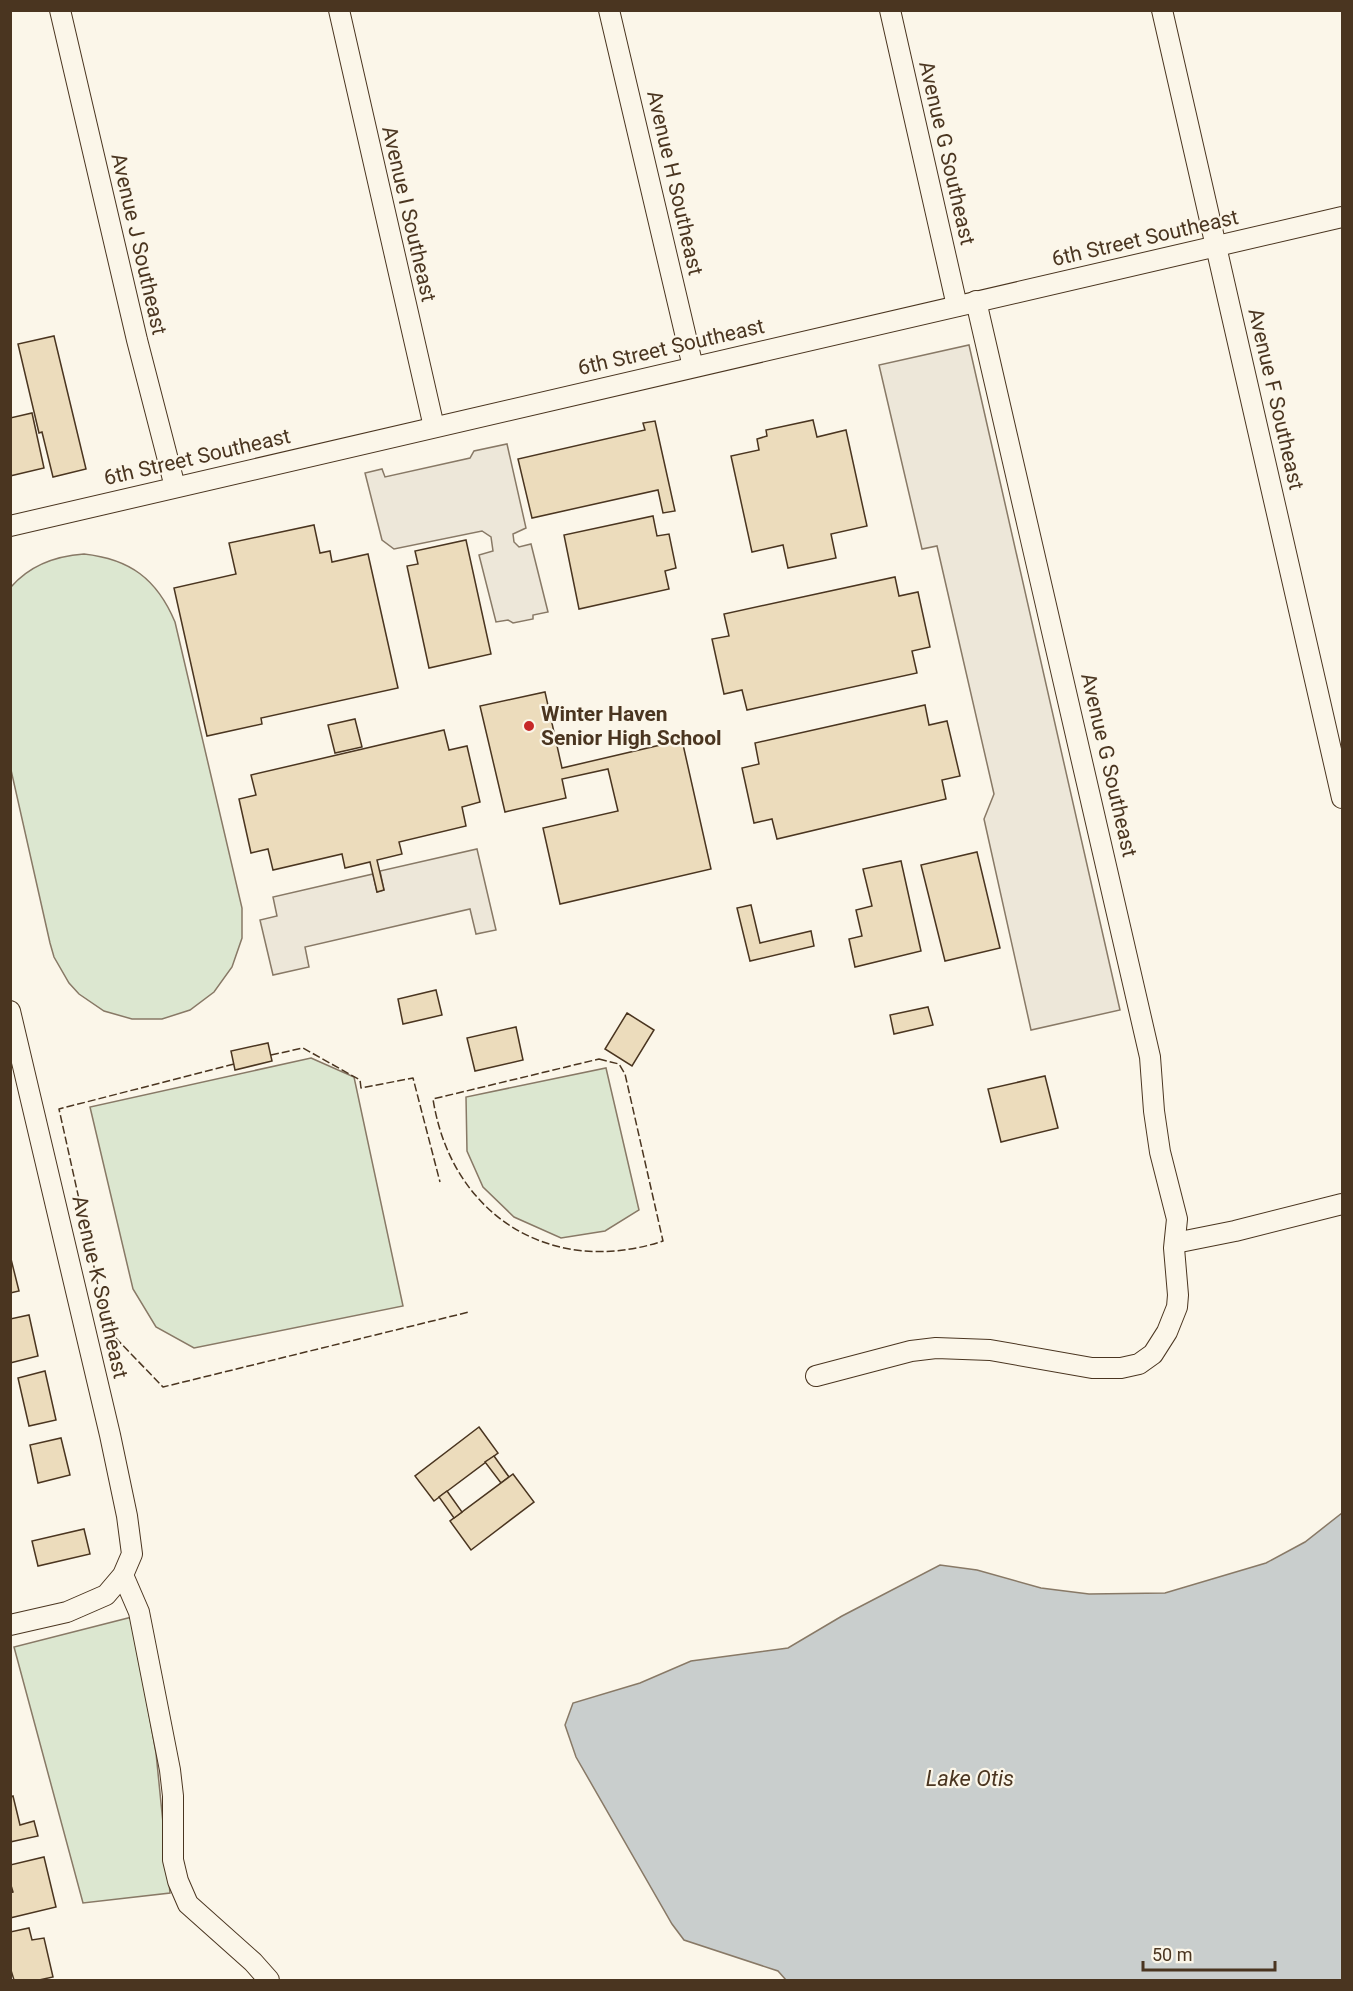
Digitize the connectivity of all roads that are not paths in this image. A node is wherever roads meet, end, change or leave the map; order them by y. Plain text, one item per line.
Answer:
1 (60, 10) edge
2 (339, 10) edge
3 (609, 10) edge
4 (890, 10) edge
5 (1162, 10) edge
6 (1342, 217) edge
7 (1216, 246) junction
8 (966, 303) junction
9 (693, 367) junction
10 (434, 427) junction
11 (175, 487) junction
12 (10, 526) edge
13 (1342, 798) edge
14 (10, 1011) edge
15 (16, 1065) edge
16 (1342, 1204) edge
17 (1175, 1242) junction
18 (816, 1376) dead end
19 (123, 1575) junction
20 (10, 1625) edge
21 (269, 1980) edge

1 - 11 street, Avenue J Southeast
2 - 10 street, Avenue I Southeast
3 - 9 street, Avenue H Southeast
4 - 8 street, Avenue G Southeast
5 - 7 street, Avenue F Southeast
6 - 7 street, 6th Street Southeast
7 - 8 street, 6th Street Southeast
7 - 13 street, Avenue F Southeast
8 - 9 street, 6th Street Southeast
8 - 17 street, Avenue G Southeast
9 - 10 street, 6th Street Southeast
10 - 11 street, 6th Street Southeast
11 - 12 street, 6th Street Southeast
14 - 15 street, Avenue K Southeast
15 - 19 street, Avenue K Southeast
16 - 17 street
17 - 18 street, Avenue G Southeast
19 - 20 street
19 - 21 street

